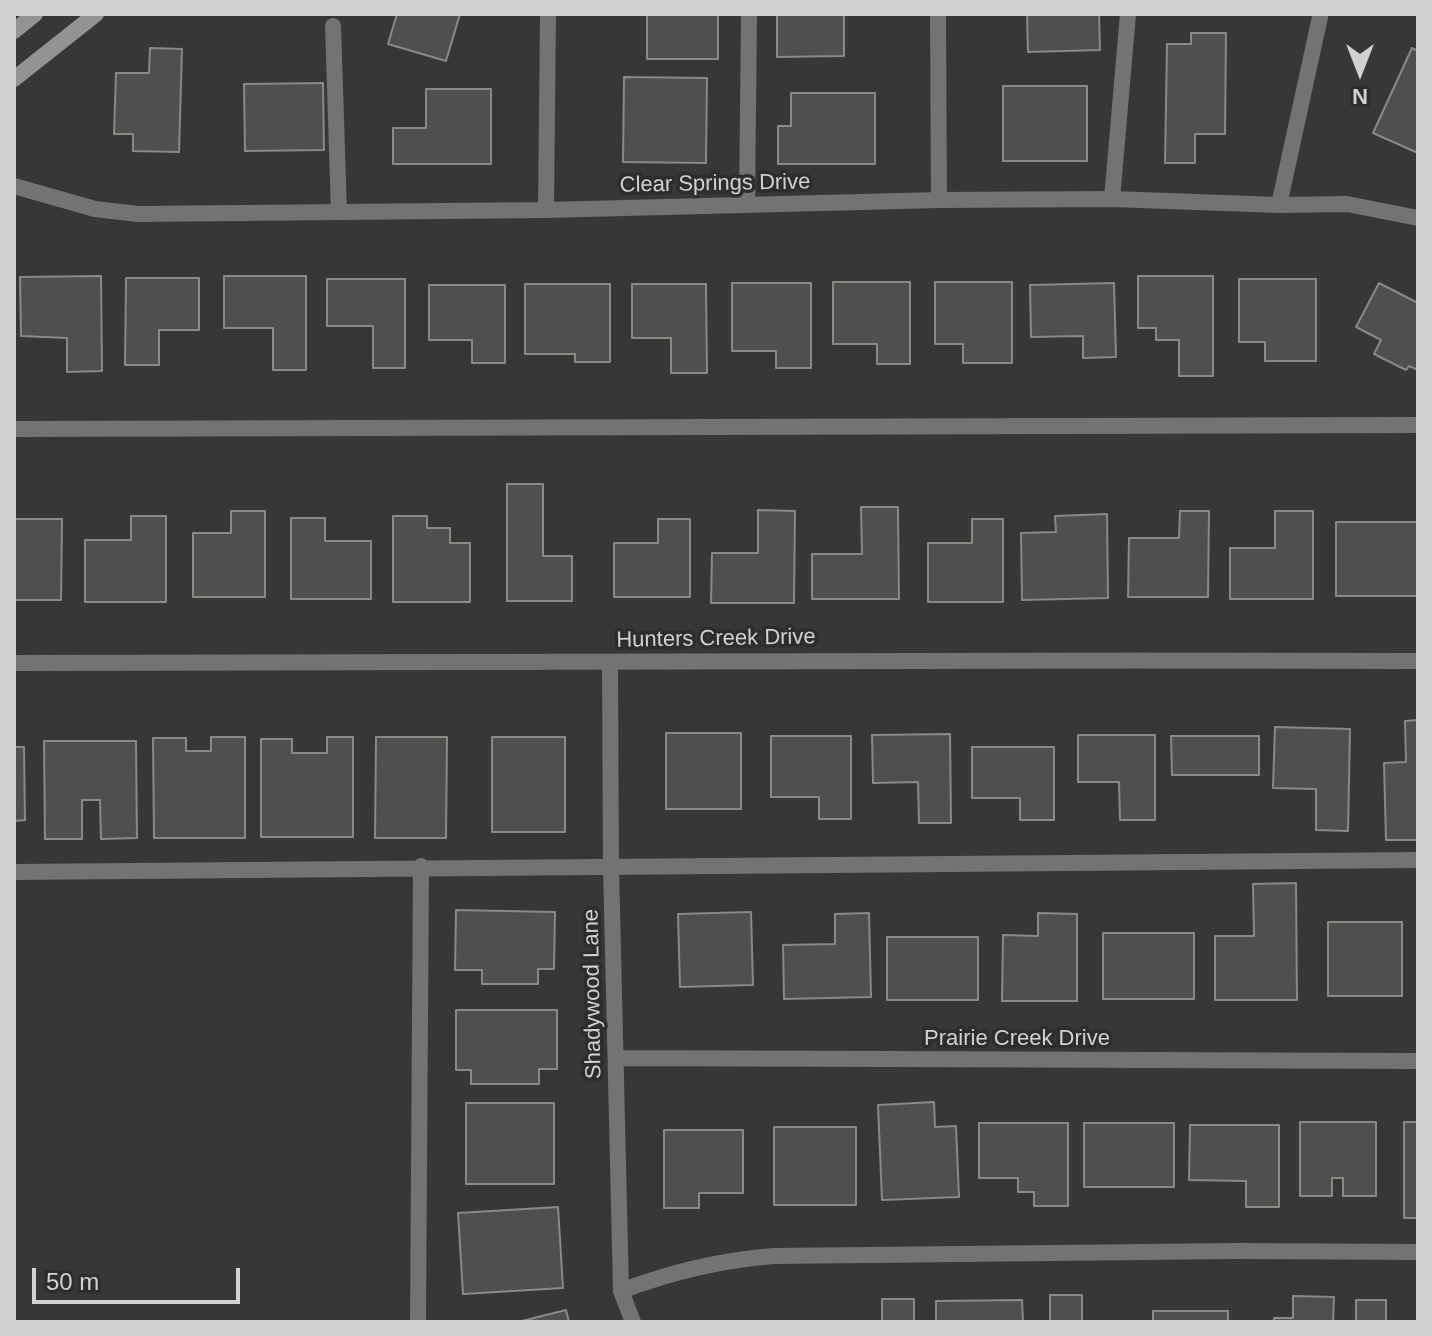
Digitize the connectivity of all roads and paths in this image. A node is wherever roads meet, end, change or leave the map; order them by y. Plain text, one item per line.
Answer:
1 (35, 14) edge
2 (96, 14) edge
3 (749, 14) edge
4 (938, 14) edge
5 (1128, 14) edge
6 (548, 15) edge
7 (1320, 17) dead end
8 (333, 26) dead end
9 (14, 31) edge
10 (14, 79) edge
11 (14, 186) edge
12 (1112, 199) junction
13 (939, 200) junction
14 (747, 205) junction
15 (1279, 205) junction
16 (546, 210) junction
17 (339, 212) junction
18 (1418, 218) edge
19 (1418, 425) edge
20 (14, 429) edge
21 (1418, 661) edge
22 (14, 663) edge
23 (610, 663) junction
24 (1418, 860) edge
25 (421, 866) junction
26 (611, 866) junction
27 (14, 872) edge
28 (616, 1058) junction
29 (1418, 1061) edge
30 (1418, 1252) edge
31 (621, 1291) junction
32 (418, 1322) edge
33 (633, 1322) edge

1 - 9 street
2 - 10 street
3 - 14 street
4 - 13 street
5 - 12 street
6 - 16 street
7 - 15 street
8 - 17 street
11 - 17 street, Clear Springs Drive
12 - 13 street, Clear Springs Drive
12 - 15 street, Clear Springs Drive
13 - 14 street, Clear Springs Drive
14 - 16 street, Clear Springs Drive
15 - 18 street, Clear Springs Drive
16 - 17 street, Clear Springs Drive
19 - 20 street
21 - 23 street, Hunters Creek Drive
22 - 23 street, Hunters Creek Drive
23 - 26 street, Shadywood Lane
24 - 26 street
25 - 26 street
25 - 27 street
25 - 32 street
26 - 28 street, Shadywood Lane
28 - 29 street, Prairie Creek Drive
28 - 31 street, Shadywood Lane
30 - 31 street
31 - 33 street, Shadywood Lane

